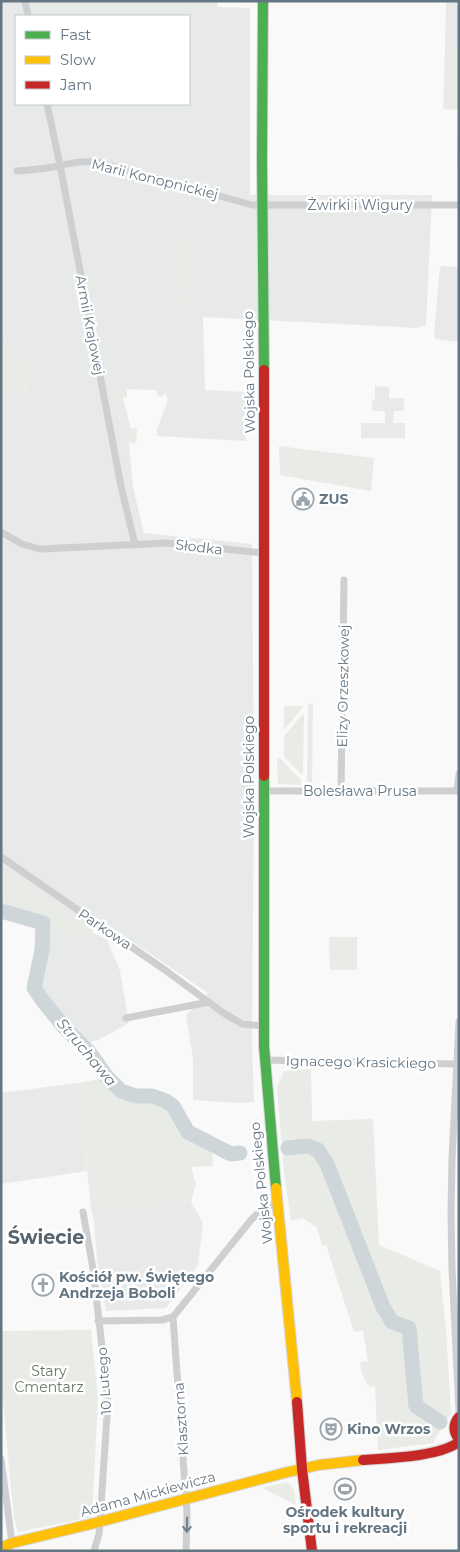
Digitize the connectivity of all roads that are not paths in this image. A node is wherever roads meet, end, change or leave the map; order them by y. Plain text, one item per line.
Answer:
1 (25, 1) edge
2 (263, 1) edge
3 (28, 15) edge
4 (47, 105) edge
5 (60, 165) junction
6 (17, 171) dead end
7 (262, 205) junction
8 (459, 205) edge
9 (1, 532) edge
10 (135, 545) junction
11 (264, 553) junction
12 (344, 580) dead end
13 (459, 774) edge
14 (263, 791) junction
15 (341, 791) junction
16 (458, 791) edge
17 (1, 857) edge
18 (209, 1002) junction
19 (126, 1018) dead end
20 (459, 1022) edge
21 (264, 1026) junction
22 (265, 1060) junction
23 (457, 1064) junction
24 (277, 1203) junction
25 (83, 1212) dead end
26 (173, 1317) junction
27 (98, 1321) junction
28 (458, 1392) edge
29 (459, 1411) edge
30 (459, 1416) edge
31 (457, 1438) edge
32 (1, 1459) edge
33 (2, 1469) edge
34 (302, 1469) junction
35 (186, 1498) junction
36 (100, 1521) junction
37 (12, 1543) junction
38 (1, 1548) edge
39 (94, 1551) edge
40 (186, 1551) edge
41 (312, 1551) edge

1 - 3 street
2 - 7 street, Wojska Polskiego
4 - 5 street, Armii Krajowej
5 - 6 street, Marii Konopnickiej
5 - 7 street, Marii Konopnickiej
5 - 10 street, Armii Krajowej
7 - 8 street, Żwirki i Wigury
7 - 11 street, Wojska Polskiego
9 - 10 street, Słodka
10 - 11 street, Słodka
11 - 14 street, Wojska Polskiego
12 - 15 street, Elizy Orzeszkowej
13 - 16 street
14 - 15 street, Bolesława Prusa
14 - 21 street, Wojska Polskiego
15 - 16 street, Bolesława Prusa
17 - 18 street, Parkowa
18 - 19 street
18 - 21 street, Parkowa
20 - 23 street
21 - 22 street, Wojska Polskiego
22 - 23 street, Ignacego Krasickiego
22 - 24 street, Wojska Polskiego
23 - 28 street
24 - 26 street
24 - 34 street, Wojska Polskiego
25 - 27 street, 10 Lutego
26 - 27 street
26 - 35 street, Klasztorna
27 - 36 street, 10 Lutego
28 - 29 street
30 - 31 street
31 - 34 street, Adama Mickiewicza
32 - 33 street
33 - 37 street
34 - 35 street, Adama Mickiewicza
34 - 41 street, Wojska Polskiego
35 - 36 street, Adama Mickiewicza
35 -> 40 street, Klasztorna
36 - 37 street, Adama Mickiewicza
36 - 39 street, 10 Lutego
37 - 38 street, Adama Mickiewicza

